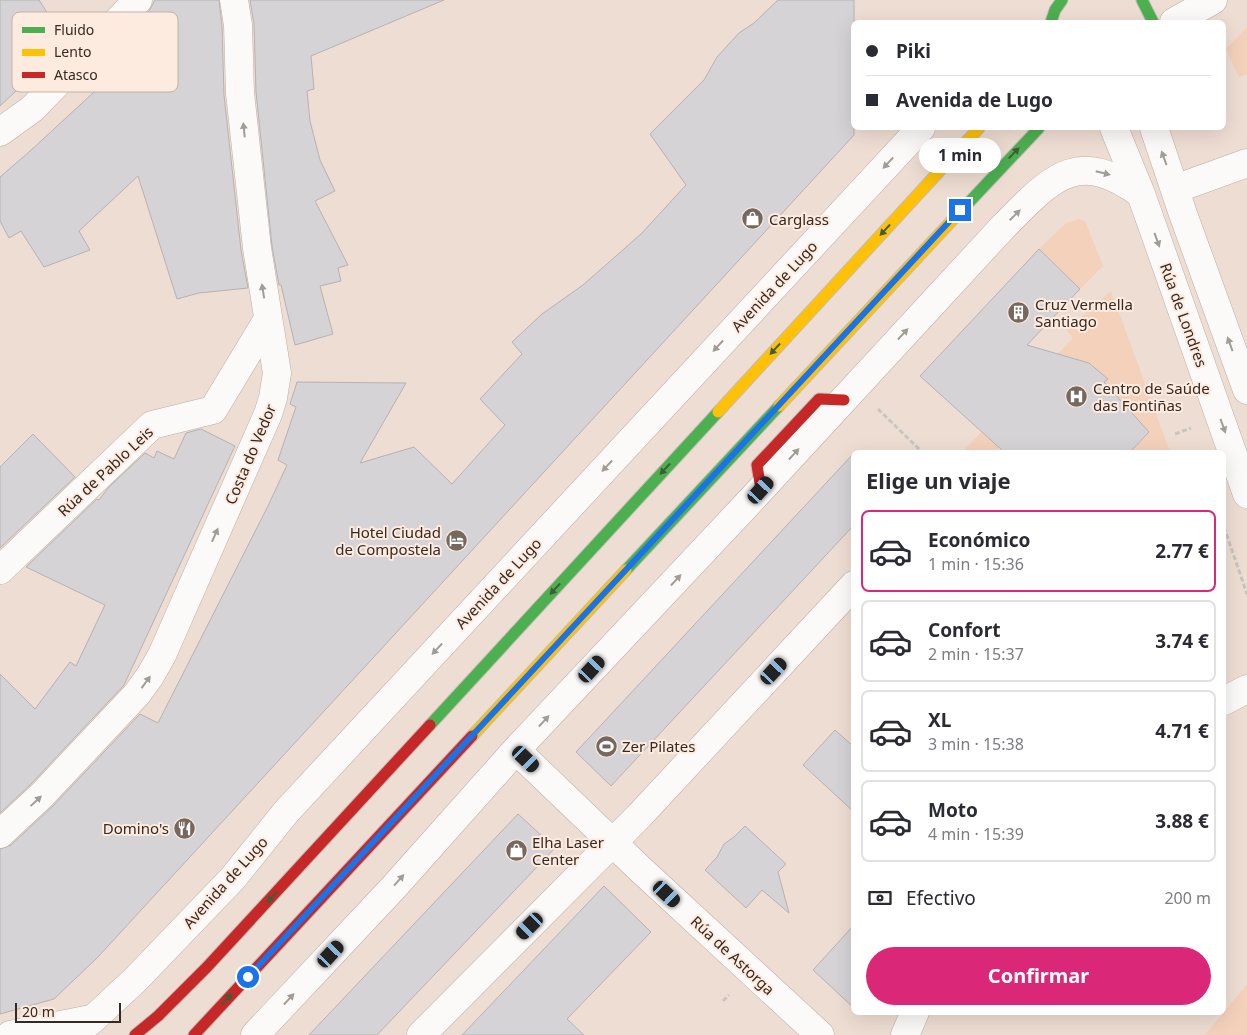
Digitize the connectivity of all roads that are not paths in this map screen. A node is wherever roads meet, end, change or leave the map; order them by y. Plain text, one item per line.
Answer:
1 (138, 0) edge
2 (234, 0) edge
3 (1142, 0) edge
4 (1213, 0) edge
5 (126, 12) edge
6 (1153, 20) edge
7 (1178, 20) edge
8 (49, 92) edge
9 (919, 130) edge
10 (977, 130) edge
11 (1037, 130) edge
12 (1115, 130) edge
13 (1155, 130) edge
14 (0, 132) edge
15 (1247, 163) edge
16 (1175, 189) junction
17 (1141, 194) junction
18 (268, 320) junction
19 (814, 368) junction
20 (1247, 390) edge
21 (824, 393) junction
22 (725, 463) junction
23 (752, 471) junction
24 (1247, 494) edge
25 (0, 570) edge
26 (851, 588) edge
27 (1247, 689) edge
28 (1226, 700) edge
29 (516, 750) junction
30 (0, 834) edge
31 (613, 842) junction
32 (914, 1015) edge
33 (83, 1027) edge
34 (10, 1035) edge
35 (135, 1035) edge
36 (194, 1035) edge
37 (255, 1035) edge
38 (422, 1035) edge
39 (820, 1035) edge
40 (905, 1035) edge

1 - 5 street
18 -> 2 street, Costa do Vedor
3 - 6 main road
4 - 7 street
8 - 14 street
9 -> 33 street, Avenida de Lugo
10 -> 35 main road
19 -> 11 main road
12 - 17 street, Rúa de Londres
16 -> 13 street
15 - 16 street
20 -> 16 street
21 -> 17 street
17 -> 24 street, Rúa de Londres
18 - 25 street, Rúa de Pablo Leis
30 -> 18 street, Costa do Vedor
19 - 21 main road
19 - 22 main road
23 -> 21 street
22 - 23 main road
36 -> 22 main road
29 -> 23 street
26 - 31 street
27 - 28 street
29 - 31 street, Rúa de Astorga
37 -> 29 street
31 - 38 street
31 - 39 street, Rúa de Astorga
32 - 40 street
33 - 34 street

